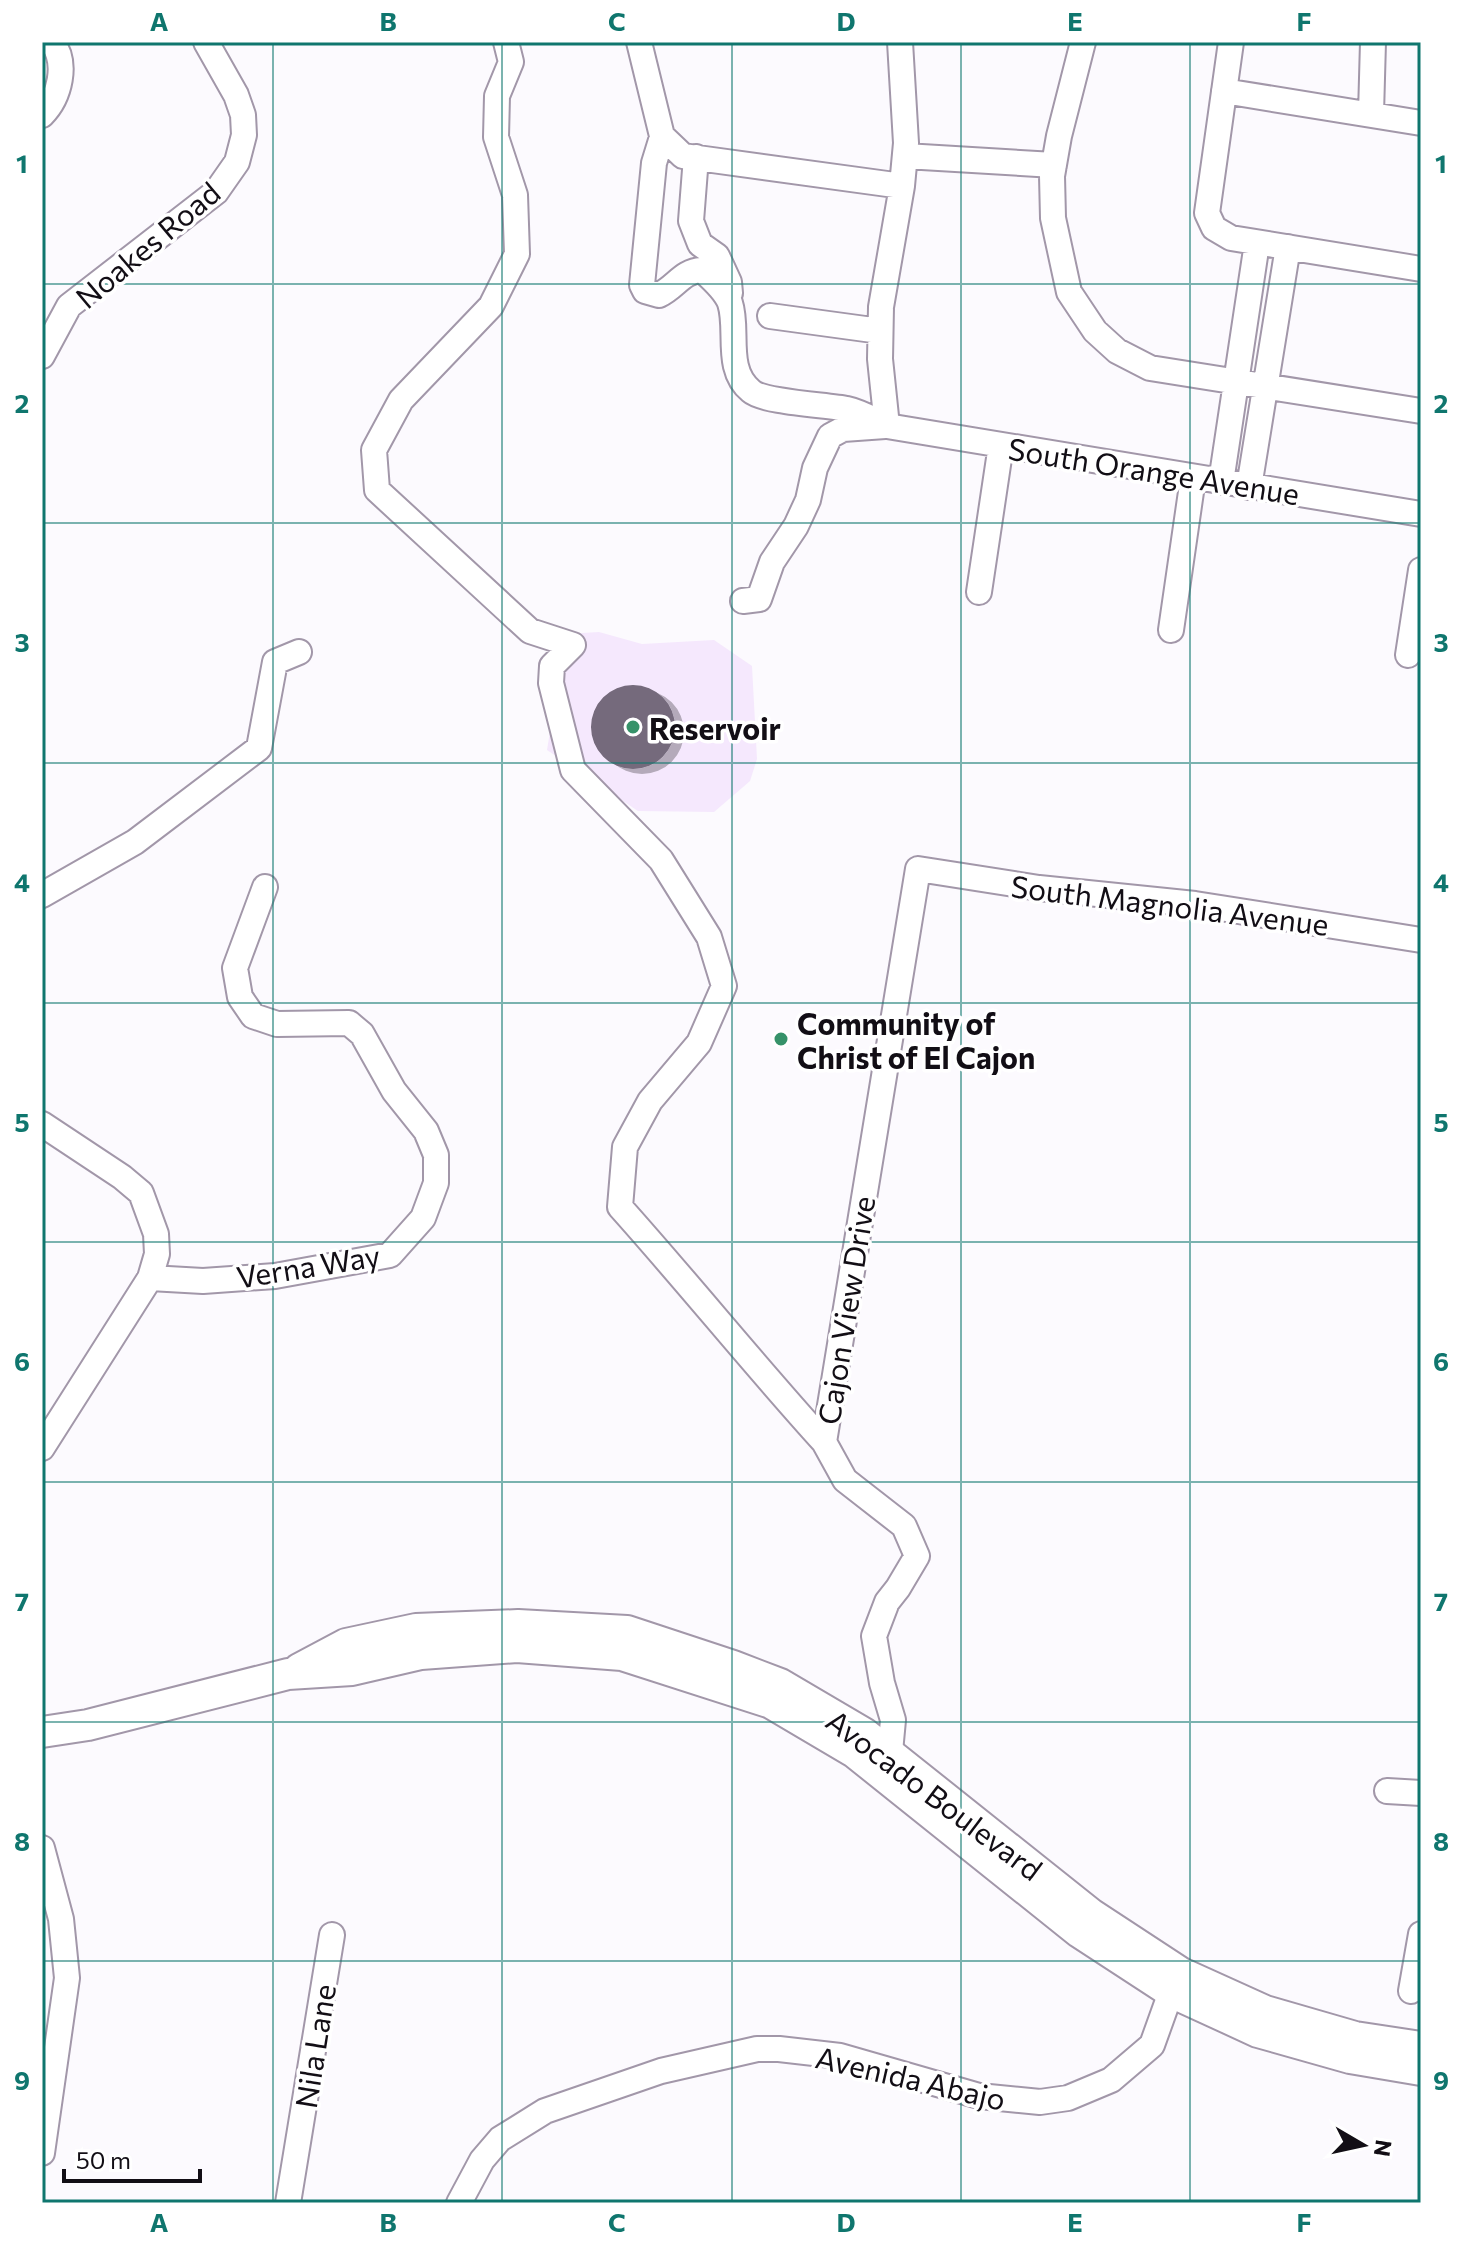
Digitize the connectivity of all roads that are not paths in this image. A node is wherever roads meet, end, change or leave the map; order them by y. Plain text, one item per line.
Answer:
1 (52, 42) edge
2 (206, 42) edge
3 (506, 42) edge
4 (639, 42) edge
5 (900, 42) edge
6 (1083, 42) edge
7 (1231, 42) edge
8 (1373, 42) edge
9 (1224, 91) junction
10 (1371, 114) junction
11 (42, 115) edge
12 (1421, 123) edge
13 (662, 137) junction
14 (905, 156) junction
15 (696, 157) junction
16 (1054, 165) junction
17 (902, 186) junction
18 (1257, 243) junction
19 (1288, 247) junction
20 (1421, 269) edge
21 (730, 304) junction
22 (770, 316) dead end
23 (880, 331) junction
24 (42, 356) edge
25 (1235, 382) junction
26 (1266, 386) junction
27 (1421, 411) edge
28 (887, 426) junction
29 (1001, 445) junction
30 (1193, 478) junction
31 (1221, 482) junction
32 (1249, 487) junction
33 (1421, 514) edge
34 (1421, 570) edge
35 (979, 592) dead end
36 (743, 601) dead end
37 (1171, 630) dead end
38 (299, 652) dead end
39 (1408, 655) dead end
40 (918, 869) joint
41 (265, 887) dead end
42 (42, 895) edge
43 (1421, 940) edge
44 (42, 1124) edge
45 (150, 1278) junction
46 (824, 1442) junction
47 (42, 1448) edge
48 (288, 1674) junction
49 (42, 1732) edge
50 (890, 1752) junction
51 (1387, 1791) dead end
52 (1421, 1793) edge
53 (42, 1848) edge
54 (1421, 1934) edge
55 (332, 1935) dead end
56 (42, 1974) edge
57 (67, 1978) junction
58 (1411, 1991) dead end
59 (1171, 1992) junction
60 (1421, 2047) edge
61 (1421, 2070) edge
62 (42, 2153) edge
63 (288, 2203) edge
64 (459, 2203) edge

1 - 11 street
2 - 24 street, Noakes Road
3 - 46 street
4 - 13 street
5 - 14 street
6 - 16 street
7 - 9 street
8 - 10 street
9 - 10 street
9 - 18 street
10 - 12 street
13 - 15 street
13 - 21 street
14 - 16 street
14 - 17 street
15 - 17 street
15 - 21 street
16 - 25 street
17 - 23 street
18 - 19 street
18 - 25 street
19 - 20 street
19 - 26 street
21 - 28 street
22 - 23 street
23 - 28 street
25 - 26 street
25 - 31 street
26 - 27 street
26 - 32 street
28 - 29 street, South Orange Avenue
28 - 36 street
29 - 30 street, South Orange Avenue
29 - 35 street
30 - 31 street, South Orange Avenue
30 - 37 street
31 - 32 street, South Orange Avenue
32 - 33 street, South Orange Avenue
34 - 39 street
38 - 42 street
40 - 43 street, South Magnolia Avenue
40 - 46 street, Cajon View Drive
41 - 45 street, Verna Way
44 - 45 street
45 - 47 street
46 - 50 street, Cajon View Drive
48 - 49 main road, Avocado Boulevard
48 - 50 main road, Avocado Boulevard
48 - 59 main road, Avocado Boulevard
50 - 60 main road, Avocado Boulevard
51 - 52 street
53 - 57 street
54 - 58 street
55 - 63 street, Nila Lane
56 - 57 street
57 - 62 street
59 - 61 main road, Avocado Boulevard
59 - 64 street, Avenida Abajo

